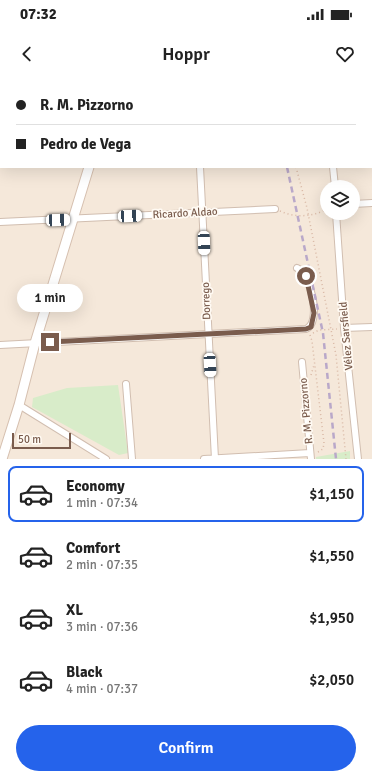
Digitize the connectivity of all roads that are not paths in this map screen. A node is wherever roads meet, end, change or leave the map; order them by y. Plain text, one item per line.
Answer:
1 (89, 168) edge
2 (200, 168) edge
3 (333, 168) edge
4 (334, 180) edge
5 (372, 203) edge
6 (360, 204) edge
7 (275, 209) road end
8 (203, 212) junction
9 (72, 219) junction
10 (336, 220) edge
11 (0, 222) edge
12 (297, 268) dead end
13 (372, 327) edge
14 (344, 328) junction
15 (208, 334) junction
16 (35, 343) junction
17 (0, 345) edge
18 (302, 362) dead end
19 (126, 384) dead end
20 (19, 405) junction
21 (310, 456) edge
22 (2, 459) edge
23 (106, 459) edge
24 (132, 459) edge
25 (204, 459) edge
26 (215, 459) edge
27 (358, 459) edge

1 - 9 main road
2 - 8 street, Dorrego
3 - 4 street
5 - 6 street
7 - 8 street, Ricardo Aldao
8 - 9 street, Ricardo Aldao
8 - 15 street, Dorrego
9 - 11 street, Ricardo Aldao
9 - 16 main road
10 - 14 street, Vélez Sarsfield
12 - 15 street
13 - 14 street
14 - 27 street, Vélez Sarsfield
15 - 16 street
15 - 26 street, Dorrego
16 - 17 street
16 - 20 main road
18 - 21 street, R. M. Pizzorno
19 - 24 street
20 - 22 main road
20 - 23 street
21 - 26 street
25 - 26 street

